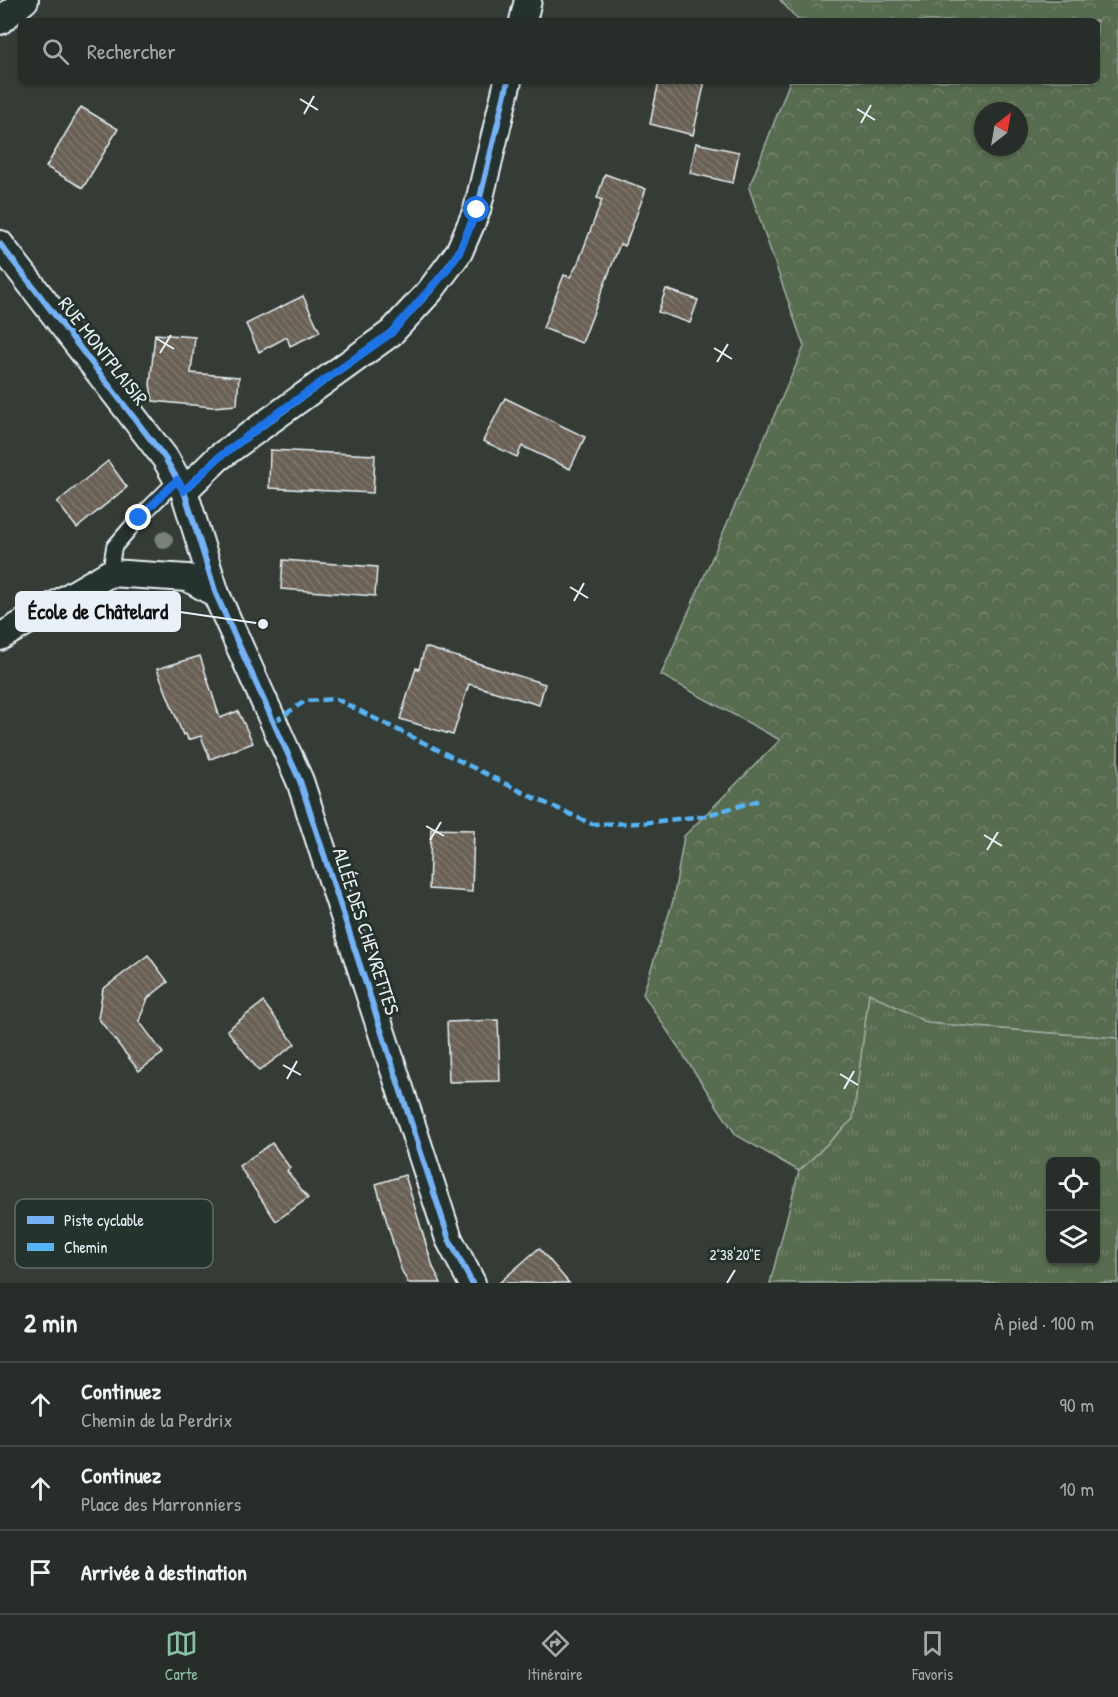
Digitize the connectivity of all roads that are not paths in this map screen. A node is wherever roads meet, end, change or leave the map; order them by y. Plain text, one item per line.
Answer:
1 (25, 0) edge
2 (528, 0) edge
3 (524, 18) edge
4 (0, 21) edge
5 (507, 84) edge
6 (0, 244) edge
7 (180, 486) junction
8 (110, 573) junction
9 (216, 594) junction
10 (0, 637) edge
11 (472, 1283) edge

1 - 4 street
2 - 3 street
5 - 7 street
6 - 7 street, RUE MONTPLAISIR
7 - 8 lane
7 - 9 street, RUE MONTPLAISIR
8 - 9 street
8 - 10 street
9 - 11 street, ALLÉE DES CHEVRETTES

